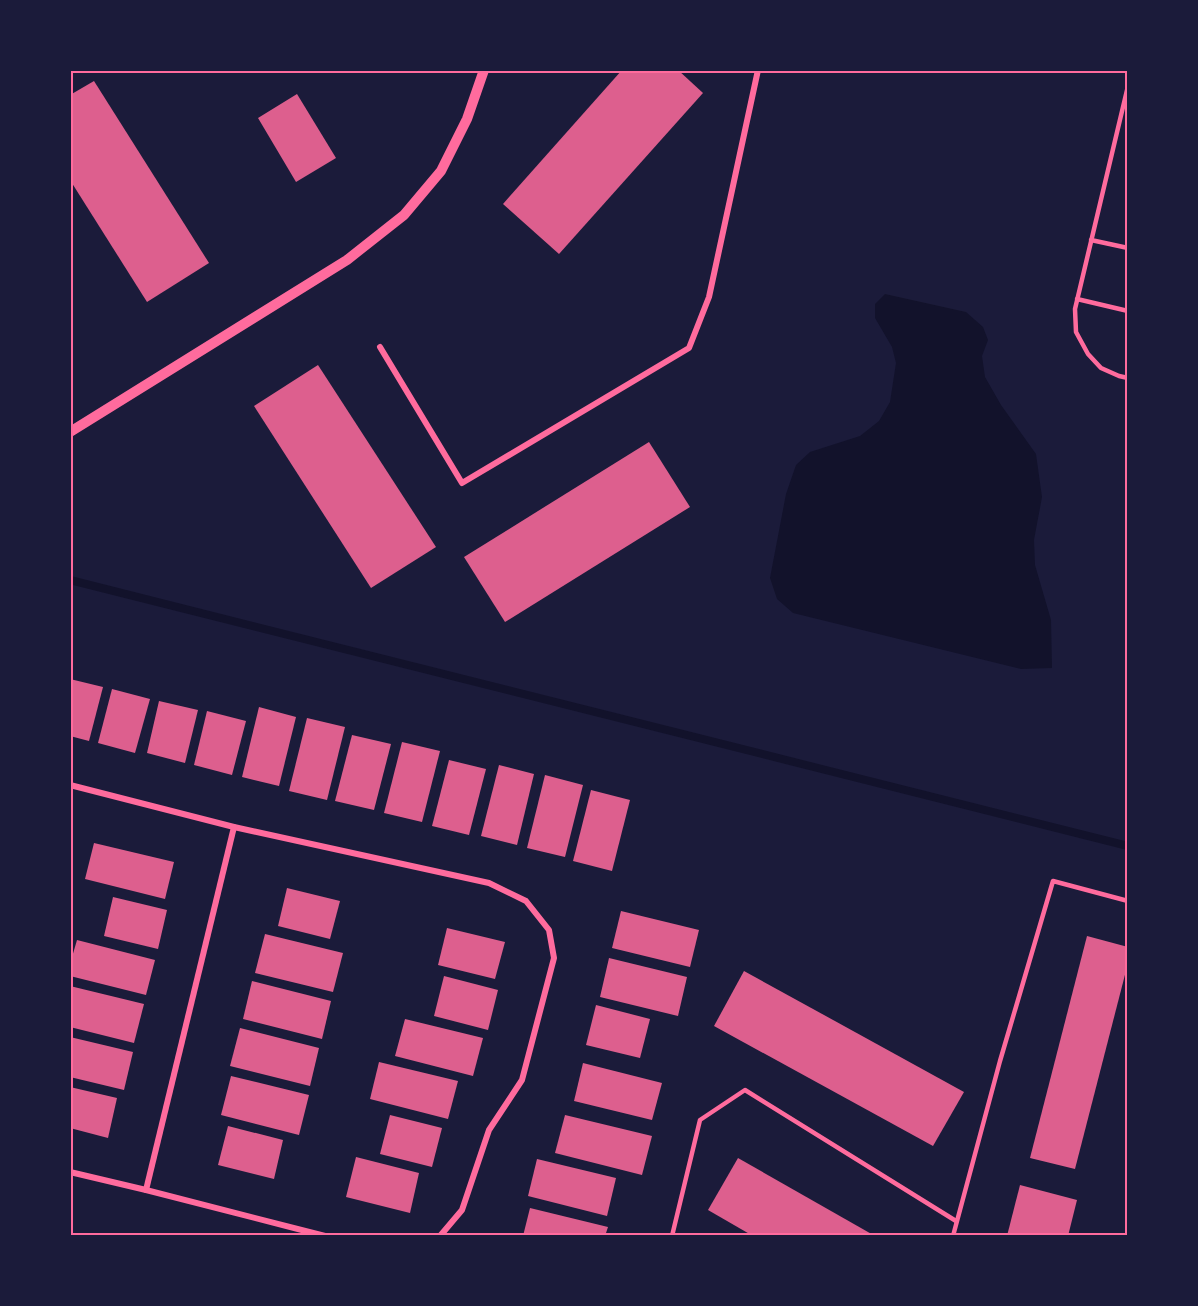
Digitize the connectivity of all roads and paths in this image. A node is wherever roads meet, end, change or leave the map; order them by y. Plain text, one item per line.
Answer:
1 (484, 70) edge
2 (758, 70) edge
3 (1128, 86) edge
4 (1091, 240) junction
5 (1128, 248) edge
6 (1077, 299) junction
7 (1128, 311) edge
8 (380, 347) dead end
9 (1128, 378) edge
10 (70, 432) edge
11 (70, 785) edge
12 (234, 827) junction
13 (1128, 901) edge
14 (70, 1172) edge
15 (146, 1190) junction
16 (956, 1221) junction
17 (325, 1236) edge
18 (440, 1236) edge
19 (672, 1236) edge
20 (953, 1236) edge

1 - 10 street
2 - 8 street
3 - 4 lane
4 - 5 lane
4 - 6 lane
6 - 7 lane
6 - 9 lane
11 - 12 street
12 - 15 street
12 - 18 street
13 - 16 lane
14 - 15 street
15 - 17 street
16 - 19 lane
16 - 20 lane

